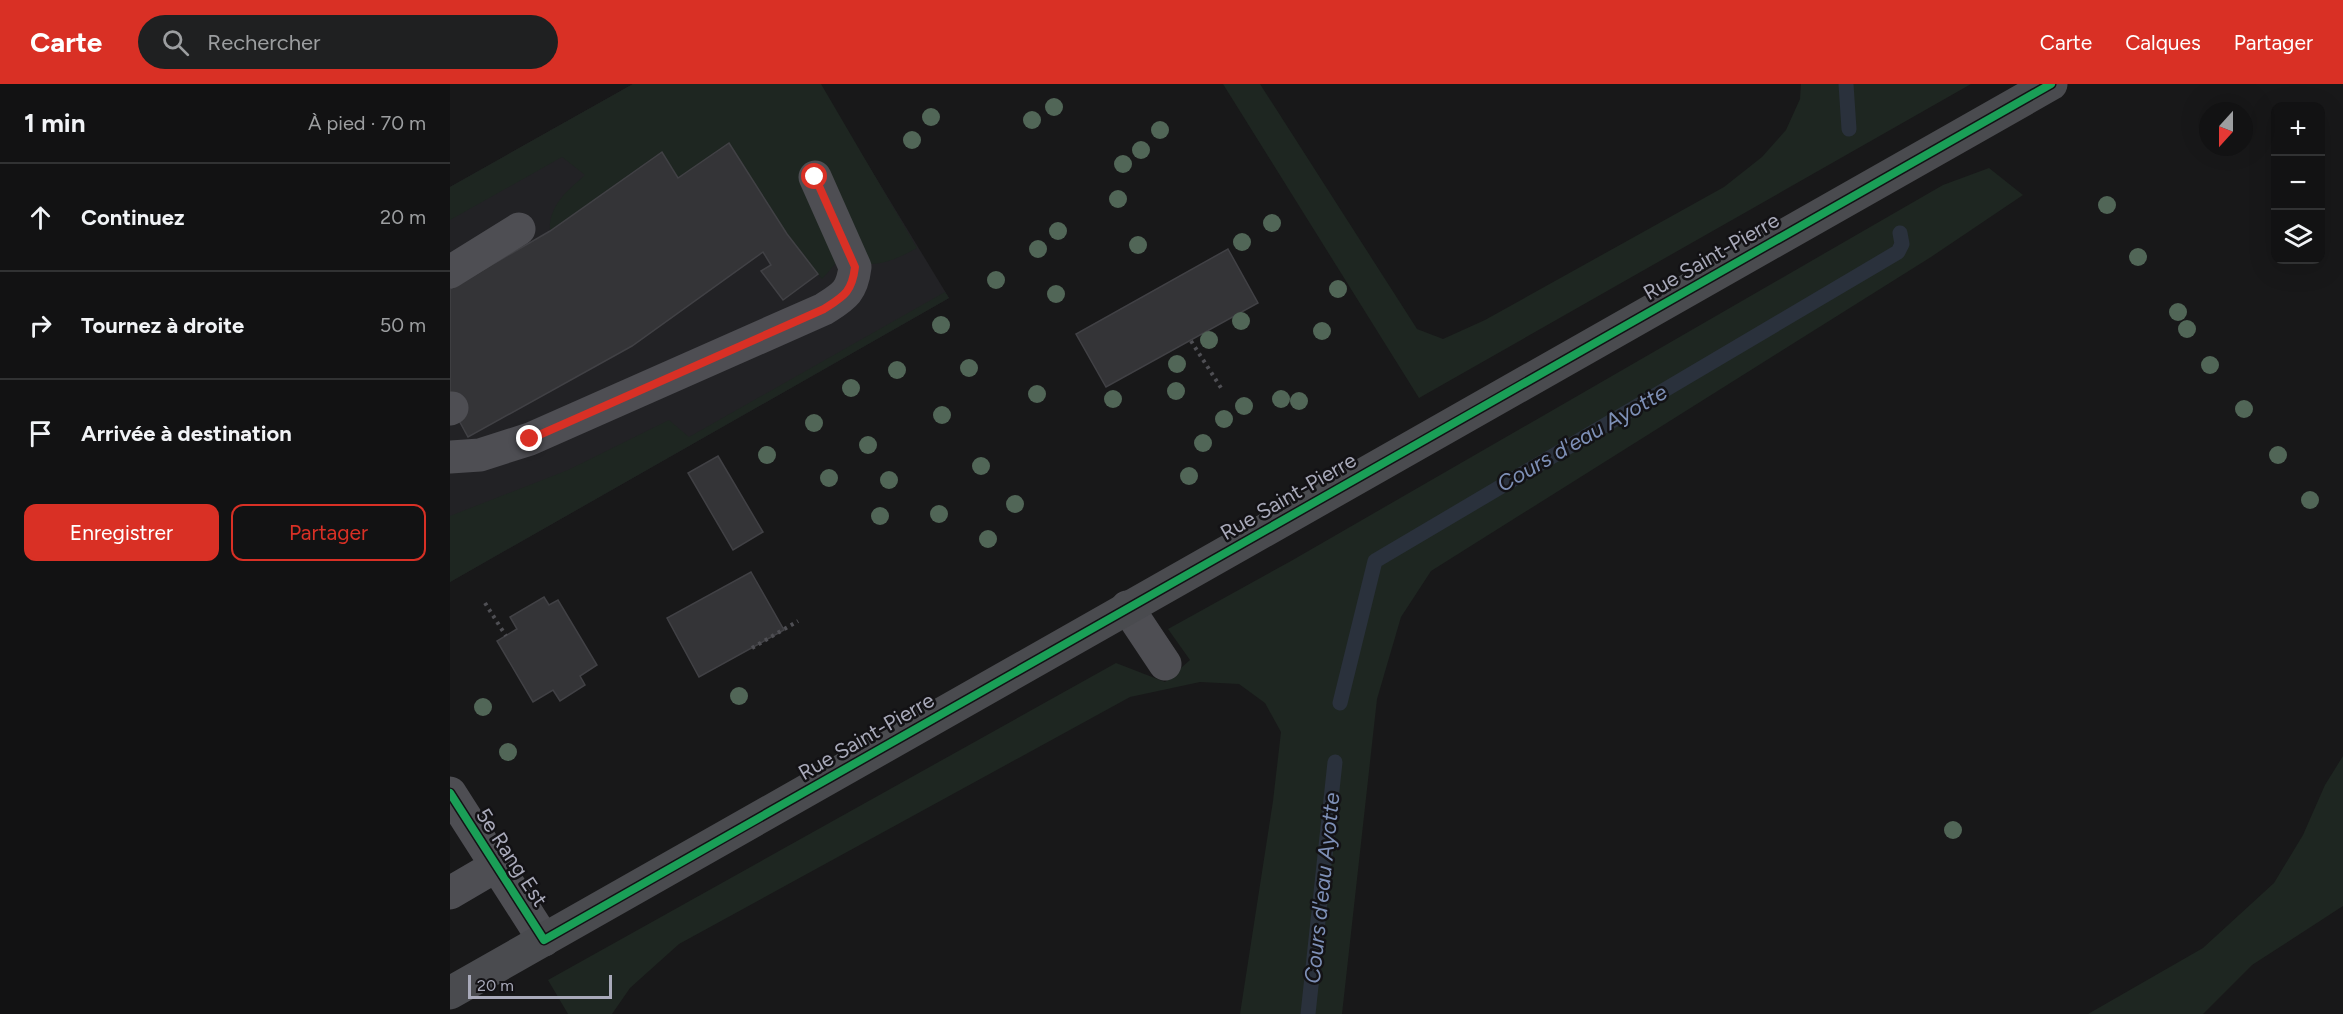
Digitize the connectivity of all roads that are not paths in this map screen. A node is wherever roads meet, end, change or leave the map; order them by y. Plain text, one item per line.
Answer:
1 (2051, 84) edge
2 (815, 177) dead end
3 (519, 229) dead end
4 (450, 272) edge
5 (450, 458) edge
6 (1127, 608) junction
7 (1165, 664) dead end
8 (450, 793) edge
9 (496, 867) junction
10 (450, 893) edge
11 (544, 940) junction
12 (450, 993) edge

1 - 6 main road, Rue Saint-Pierre
2 - 5 street
3 - 4 street
6 - 7 street
6 - 11 main road, Rue Saint-Pierre
8 - 9 street, 5e Rang Est
9 - 10 street
9 - 11 street, 5e Rang Est
11 - 12 main road, Rue Saint-Pierre

